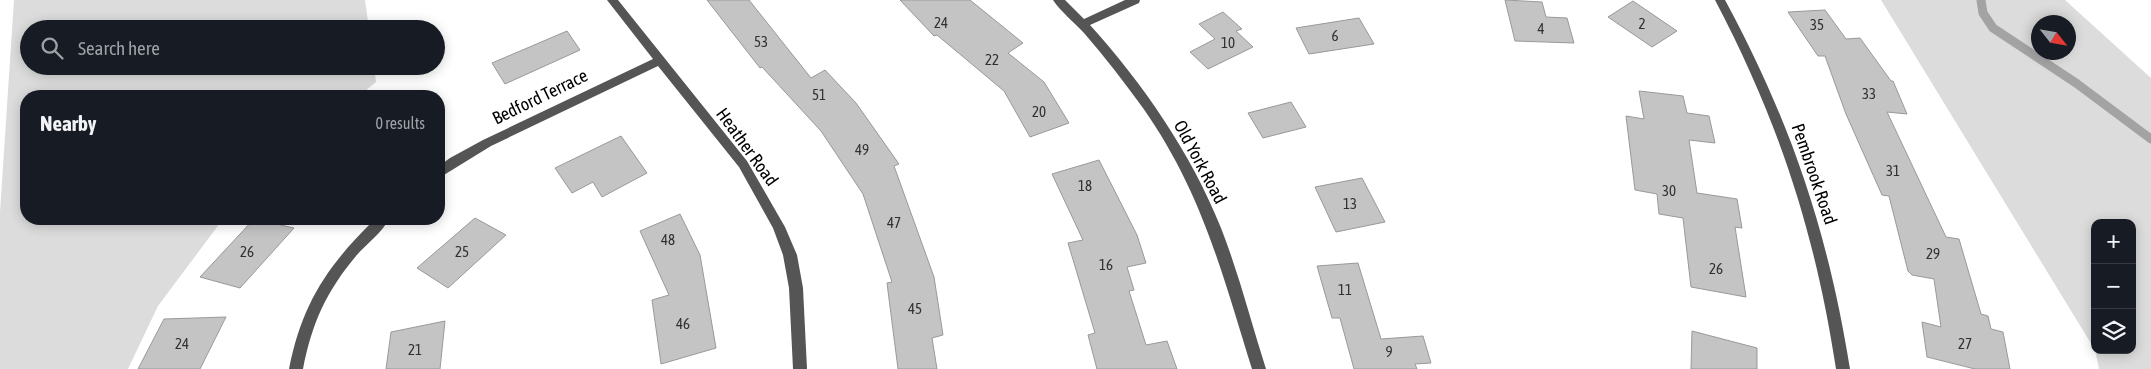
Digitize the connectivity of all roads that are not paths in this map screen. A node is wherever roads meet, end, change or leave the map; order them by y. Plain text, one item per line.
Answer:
1 (612, 0) edge
2 (1058, 0) edge
3 (1135, 0) edge
4 (1720, 0) edge
5 (1083, 24) junction
6 (660, 61) junction
7 (445, 168) edge
8 (377, 225) edge
9 (296, 369) edge
10 (800, 369) edge
11 (1259, 369) edge
12 (1843, 369) edge

1 - 6 street, Heather Road
2 - 5 street, Old York Road
3 - 5 street
4 - 12 street, Pembrook Road
5 - 11 street, Old York Road
6 - 7 street, Bedford Terrace
6 - 10 street, Heather Road
8 - 9 street

